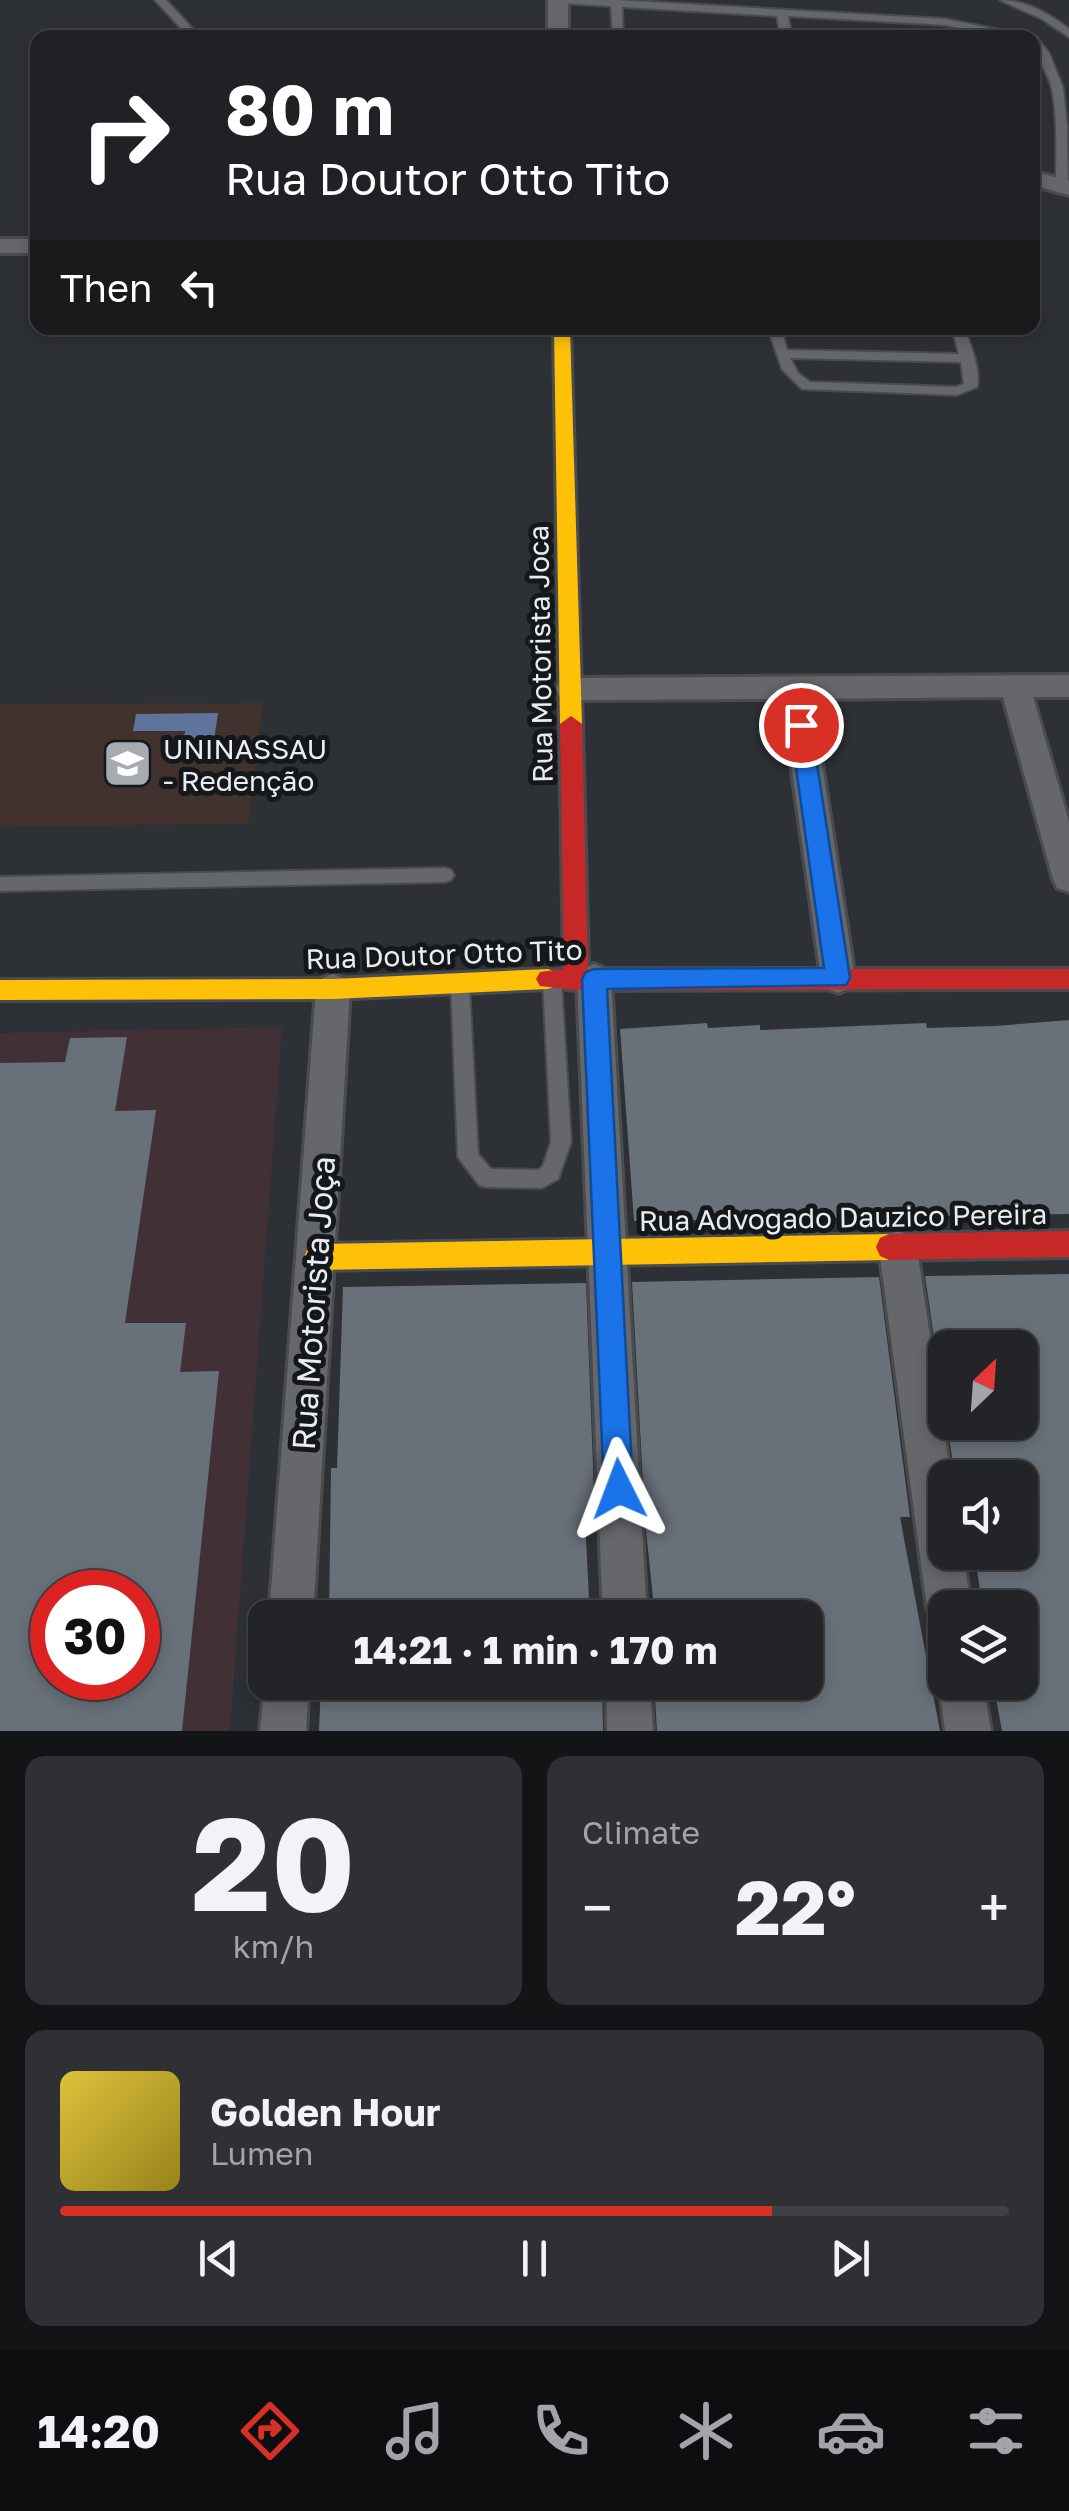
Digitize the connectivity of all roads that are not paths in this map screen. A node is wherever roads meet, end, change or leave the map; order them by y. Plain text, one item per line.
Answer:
1 (160, 0) edge
2 (558, 0) edge
3 (1005, 0) edge
4 (616, 4) junction
5 (782, 13) junction
6 (188, 30) edge
7 (558, 30) edge
8 (618, 30) edge
9 (785, 30) edge
10 (985, 30) edge
11 (1069, 34) edge
12 (1040, 38) edge
13 (1040, 47) edge
14 (1040, 180) edge
15 (1066, 187) edge
16 (0, 246) edge
17 (30, 246) edge
18 (562, 335) edge
19 (777, 335) edge
20 (961, 335) edge
21 (782, 354) junction
22 (968, 358) junction
23 (1015, 686) junction
24 (1069, 686) edge
25 (794, 688) junction
26 (571, 689) junction
27 (445, 875) dead end
28 (1069, 879) edge
29 (0, 884) edge
30 (838, 978) junction
31 (574, 980) junction
32 (1069, 980) edge
33 (460, 983) junction
34 (333, 988) junction
35 (0, 990) edge
36 (1069, 1244) edge
37 (898, 1249) junction
38 (607, 1250) junction
39 (317, 1257) junction
40 (947, 1590) edge
41 (293, 1600) edge
42 (624, 1600) edge
43 (286, 1700) edge
44 (629, 1700) edge
45 (963, 1700) edge
46 (284, 1731) edge
47 (630, 1731) edge
48 (968, 1731) edge

1 - 6 lane
2 - 4 lane
2 - 7 street
3 - 11 lane
4 - 5 lane
4 - 8 lane
5 - 9 lane
5 - 10 lane
11 - 12 lane
13 - 15 lane
14 - 15 street
16 - 17 street
18 - 26 street, Rua Motorista Joca
19 - 21 lane
20 - 22 lane
21 - 22 lane
21 - 22 lane
23 - 24 street
23 - 25 street
23 - 28 street
25 - 26 street
25 - 30 street
26 - 31 street, Rua Motorista Joca
27 - 29 lane
30 - 31 street, Rua Doutor Otto Tito
30 - 32 street, Rua Doutor Otto Tito
31 - 33 street, Rua Doutor Otto Tito
31 - 33 lane
31 - 38 street
33 - 34 street, Rua Doutor Otto Tito
34 - 35 street, Rua Doutor Otto Tito
34 - 39 street, Rua Motorista Joça
36 - 37 street, Rua Advogado Dauzico Pereira
37 - 38 street, Rua Advogado Dauzico Pereira
37 - 40 street
38 - 39 street, Rua Advogado Dauzico Pereira
38 - 42 street
39 - 41 street, Rua Motorista Joça
43 - 46 street
44 - 47 street
45 - 48 street

